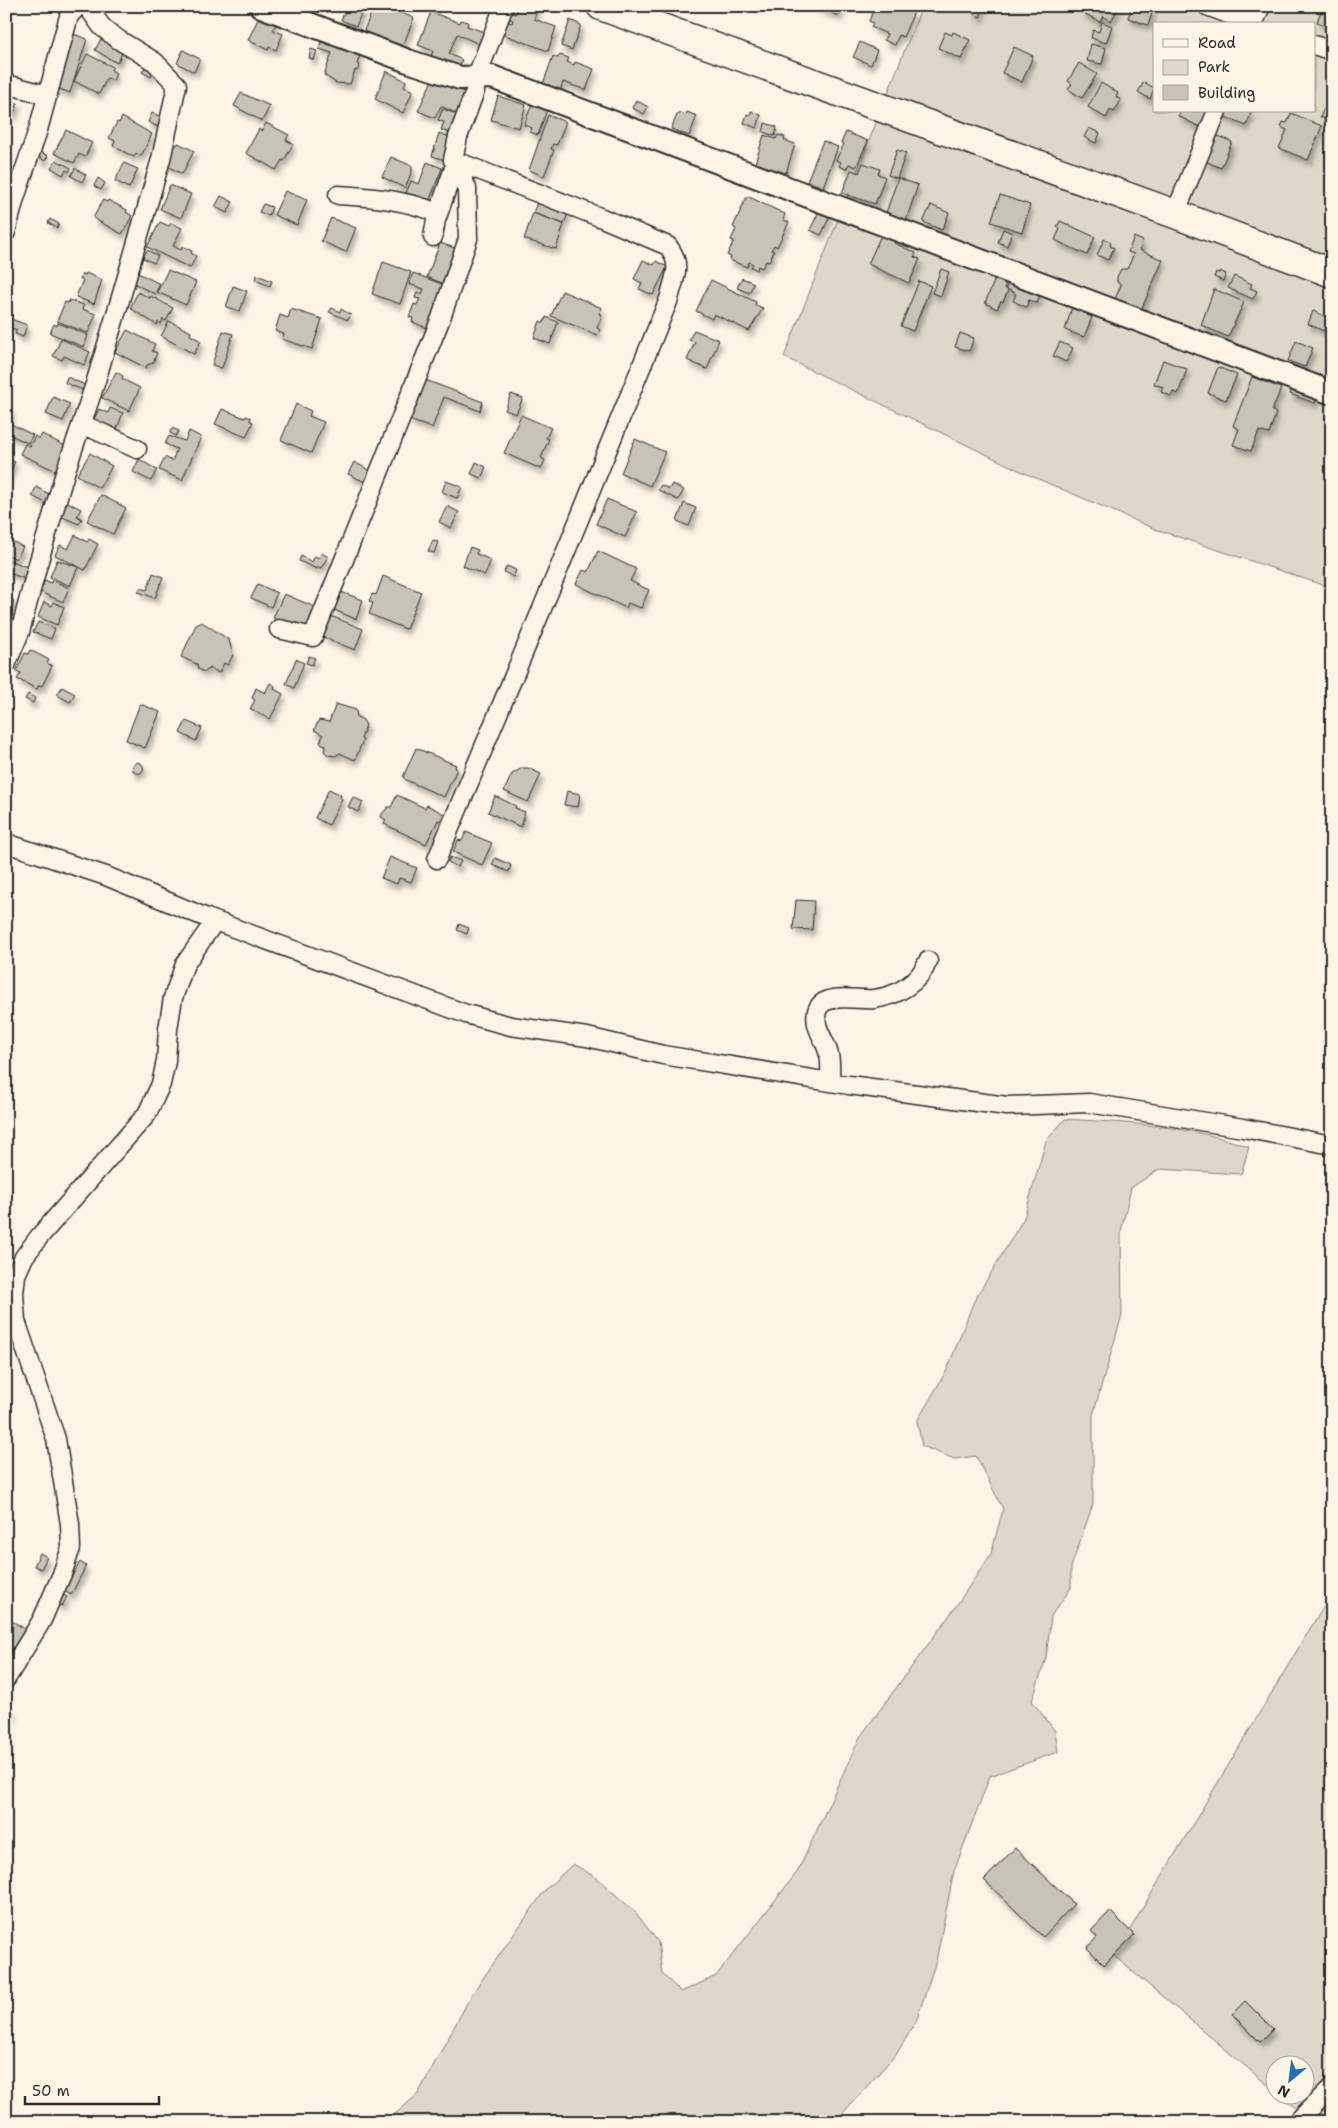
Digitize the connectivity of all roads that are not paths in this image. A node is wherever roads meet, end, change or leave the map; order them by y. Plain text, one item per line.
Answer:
1 (78, 6) edge
2 (87, 6) edge
3 (261, 6) edge
4 (504, 6) edge
5 (600, 6) edge
6 (1207, 6) edge
7 (1260, 6) edge
8 (1249, 22) edge
9 (1255, 22) edge
10 (1316, 46) edge
11 (1332, 51) edge
12 (476, 78) junction
13 (6, 84) edge
14 (47, 95) junction
15 (1217, 112) edge
16 (454, 162) junction
17 (10, 195) edge
18 (338, 195) dead end
19 (438, 213) junction
20 (1175, 214) junction
21 (6, 232) edge
22 (433, 237) dead end
23 (1332, 273) edge
24 (1332, 393) edge
25 (82, 424) junction
26 (137, 449) dead end
27 (278, 628) dead end
28 (6, 665) edge
29 (6, 843) edge
30 (437, 859) dead end
31 (215, 921) junction
32 (928, 961) dead end
33 (830, 1082) junction
34 (1332, 1145) edge
35 (6, 1680) edge
36 (1332, 2087) edge
37 (1297, 2122) edge

1 - 14 street
2 - 25 street
3 - 12 street
4 - 12 street
5 - 20 main road
6 - 8 street
7 - 9 street
10 - 11 street
12 - 16 street
12 - 24 street
13 - 14 street
14 - 17 street
15 - 20 street
16 - 19 street
16 - 27 street
16 - 30 street
17 - 21 street
18 - 19 street
19 - 22 street
20 - 23 main road
25 - 26 street
25 - 28 street
29 - 31 street
31 - 33 street
31 - 35 street
32 - 33 street
33 - 34 street
36 - 37 street

